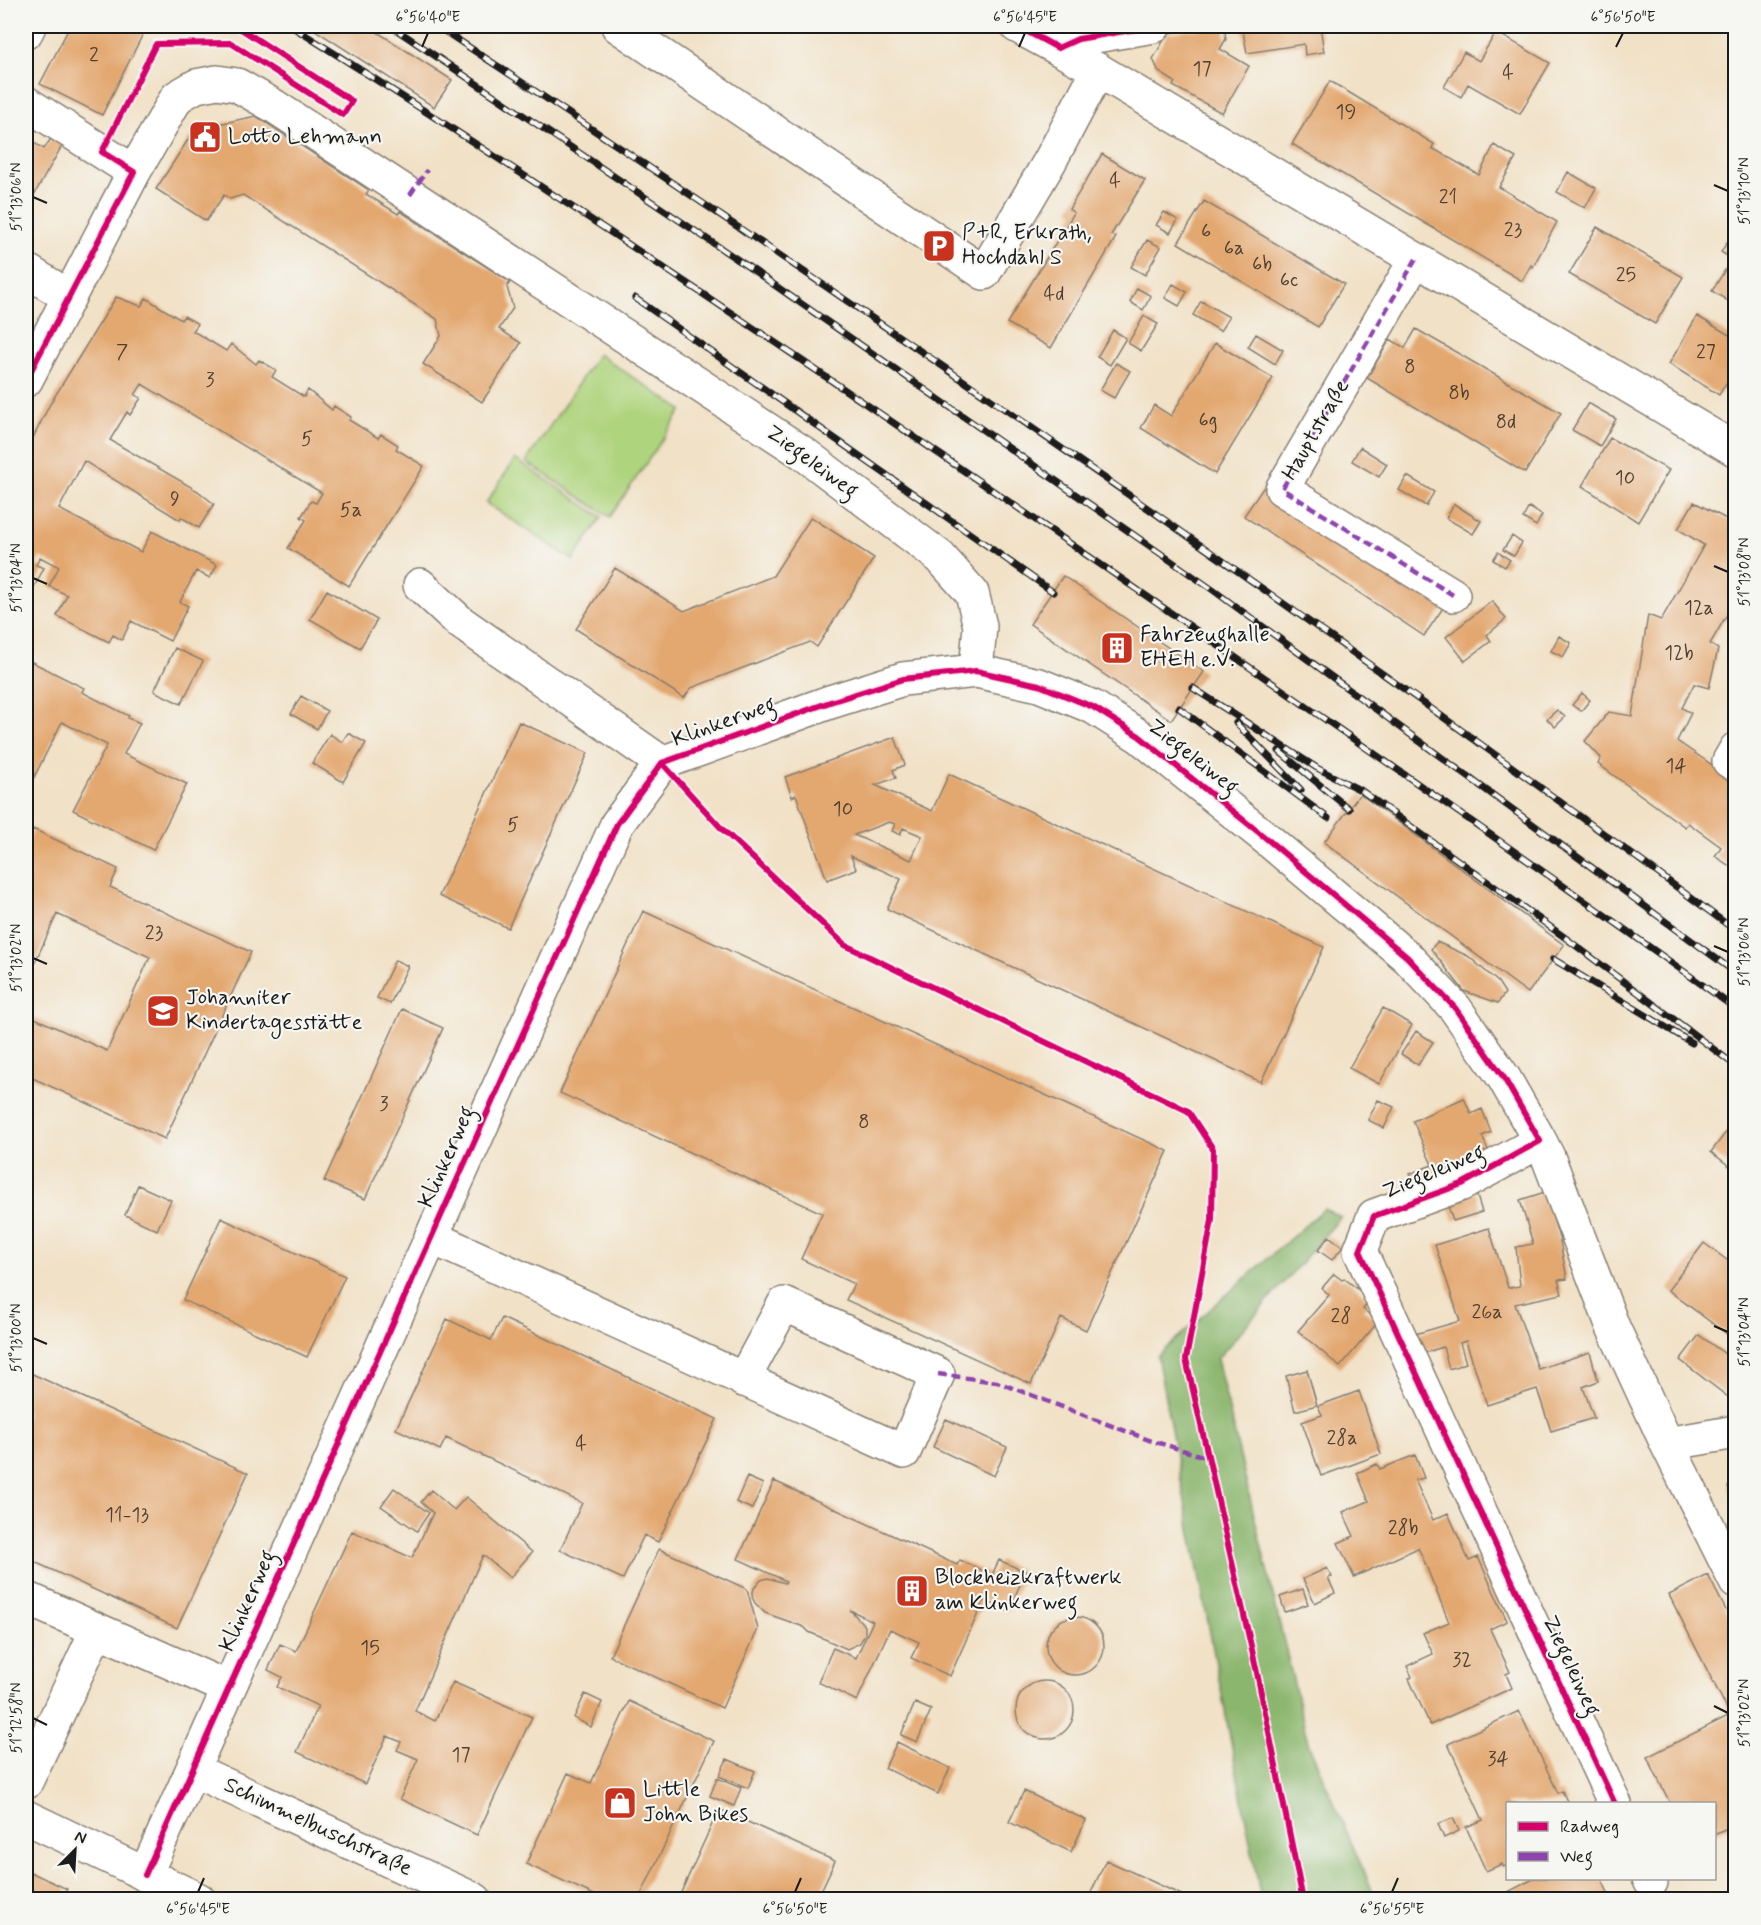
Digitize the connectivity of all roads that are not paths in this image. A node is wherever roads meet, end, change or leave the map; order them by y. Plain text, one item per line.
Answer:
1 (29, 26) edge
2 (618, 26) edge
3 (1017, 26) edge
4 (1154, 26) edge
5 (26, 32) edge
6 (1059, 48) junction
7 (1098, 70) junction
8 (26, 103) edge
9 (134, 172) junction
10 (1416, 259) junction
11 (26, 270) edge
12 (69, 297) junction
13 (26, 380) edge
14 (1736, 450) edge
15 (420, 585) dead end
16 (1453, 595) dead end
17 (976, 671) junction
18 (1736, 750) edge
19 (662, 763) junction
20 (1736, 765) edge
21 (1539, 1141) junction
22 (431, 1237) junction
23 (743, 1380) junction
24 (1736, 1432) edge
25 (1667, 1444) junction
26 (1736, 1582) edge
27 (26, 1598) edge
28 (96, 1630) junction
29 (228, 1688) junction
30 (36, 1732) edge
31 (193, 1770) junction
32 (26, 1782) edge
33 (1615, 1802) edge
34 (26, 1817) edge
35 (145, 1875) junction
36 (199, 1899) edge
37 (475, 1899) edge

1 - 5 street
2 - 7 street
3 - 6 street
4 - 6 street
6 - 7 street
7 - 10 street
8 - 9 street
9 - 12 street
9 - 17 street, Ziegeleiweg
10 - 14 street
10 - 16 street, Hauptstraße
11 - 12 street
12 - 13 street
15 - 19 street
17 - 19 street, Klinkerweg
17 - 21 street, Ziegeleiweg
18 - 20 street
19 - 22 street, Klinkerweg
21 - 25 street
21 - 33 street, Ziegeleiweg
22 - 23 street, Klinkerweg
22 - 29 street, Klinkerweg
23 - 23 street, Klinkerweg
24 - 25 street
25 - 26 street
27 - 28 street
28 - 29 street
28 - 30 street
29 - 31 street, Klinkerweg
30 - 32 street
31 - 35 street, Klinkerweg
31 - 37 street, Schimmelbuschstraße
34 - 35 street
35 - 36 street

